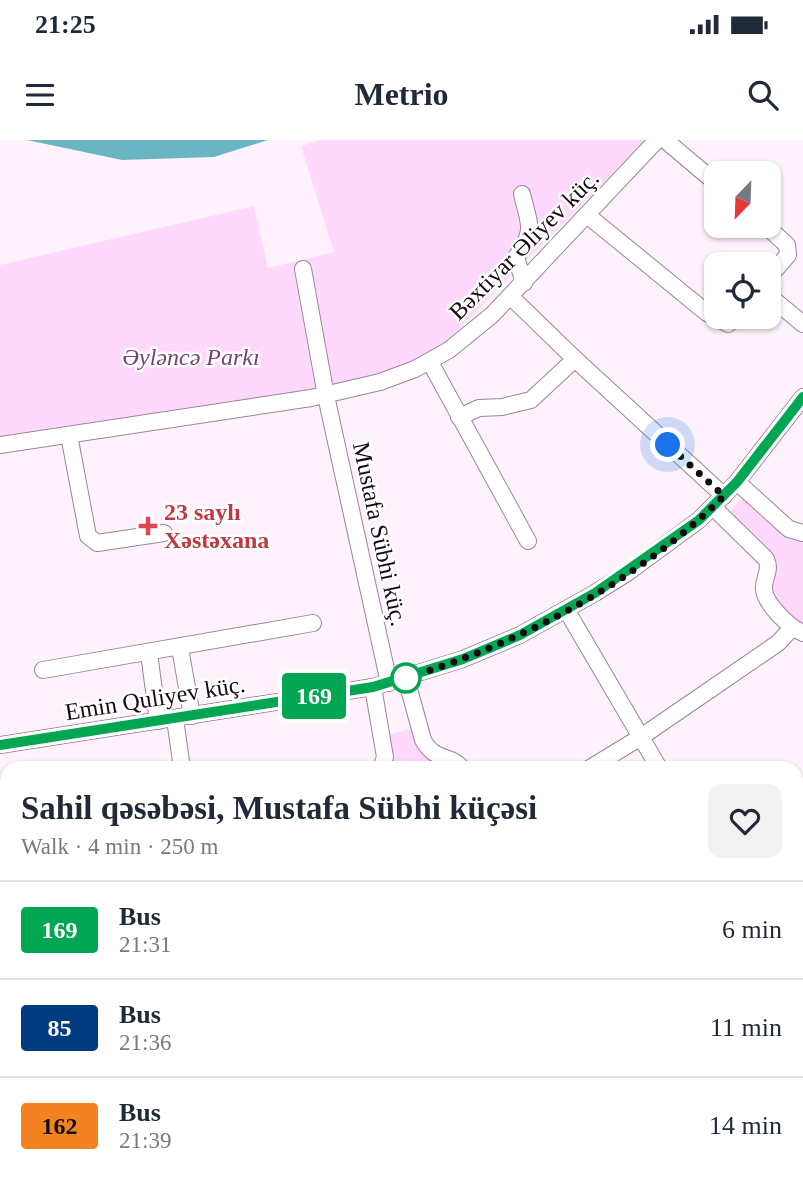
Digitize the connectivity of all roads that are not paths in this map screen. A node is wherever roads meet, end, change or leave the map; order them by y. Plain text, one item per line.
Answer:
1 (657, 140) edge
2 (665, 140) edge
3 (704, 173) edge
4 (522, 194) dead end
5 (587, 215) junction
6 (779, 238) edge
7 (781, 262) edge
8 (303, 269) dead end
9 (524, 283) junction
10 (511, 297) junction
11 (781, 303) edge
12 (704, 311) edge
13 (800, 315) edge
14 (575, 359) junction
15 (430, 362) junction
16 (326, 396) junction
17 (803, 397) edge
18 (459, 417) junction
19 (69, 435) junction
20 (0, 445) edge
21 (737, 482) junction
22 (718, 501) junction
23 (164, 533) dead end
24 (803, 533) edge
25 (528, 541) dead end
26 (567, 611) junction
27 (313, 623) dead end
28 (798, 631) edge
29 (180, 648) junction
30 (149, 653) junction
31 (43, 670) dead end
32 (406, 678) junction
33 (381, 685) junction
34 (192, 716) junction
35 (175, 719) junction
36 (158, 721) junction
37 (641, 737) junction
38 (0, 745) edge
39 (181, 761) edge
40 (384, 761) edge
41 (452, 761) edge
42 (602, 761) edge
43 (655, 761) edge

1 - 5 street, Bəxtiyar Əliyev küç.
2 - 3 street
4 - 9 street
5 - 9 street, Bəxtiyar Əliyev küç.
5 - 12 street
6 - 7 street
8 - 16 street, Mustafa Sübhi küç.
9 - 10 street, Bəxtiyar Əliyev küç.
10 - 14 street
10 - 15 street, Bəxtiyar Əliyev küç.
11 - 13 street
14 - 18 street
14 - 22 street
15 - 16 street, Bəxtiyar Əliyev küç.
15 - 18 street
16 - 19 street, Bəxtiyar Əliyev küç.
16 - 33 street, Mustafa Sübhi küç.
17 - 21 street, Emin Quliyev küç.
18 - 25 street
19 - 20 street, Bəxtiyar Əliyev küç.
19 - 23 street
21 - 22 street, Emin Quliyev küç.
21 - 24 street
22 - 26 street, Emin Quliyev küç.
22 - 28 street
26 - 32 street, Emin Quliyev küç.
26 - 37 street
27 - 29 street
28 - 37 street
29 - 30 street
29 - 34 street
30 - 31 street
30 - 36 street
32 - 33 street, Emin Quliyev küç.
32 - 41 street
33 - 34 street, Emin Quliyev küç.
33 - 40 street, Mustafa Sübhi küç.
34 - 35 street, Emin Quliyev küç.
35 - 36 street, Emin Quliyev küç.
35 - 39 street
36 - 38 street, Emin Quliyev küç.
37 - 42 street
37 - 43 street

